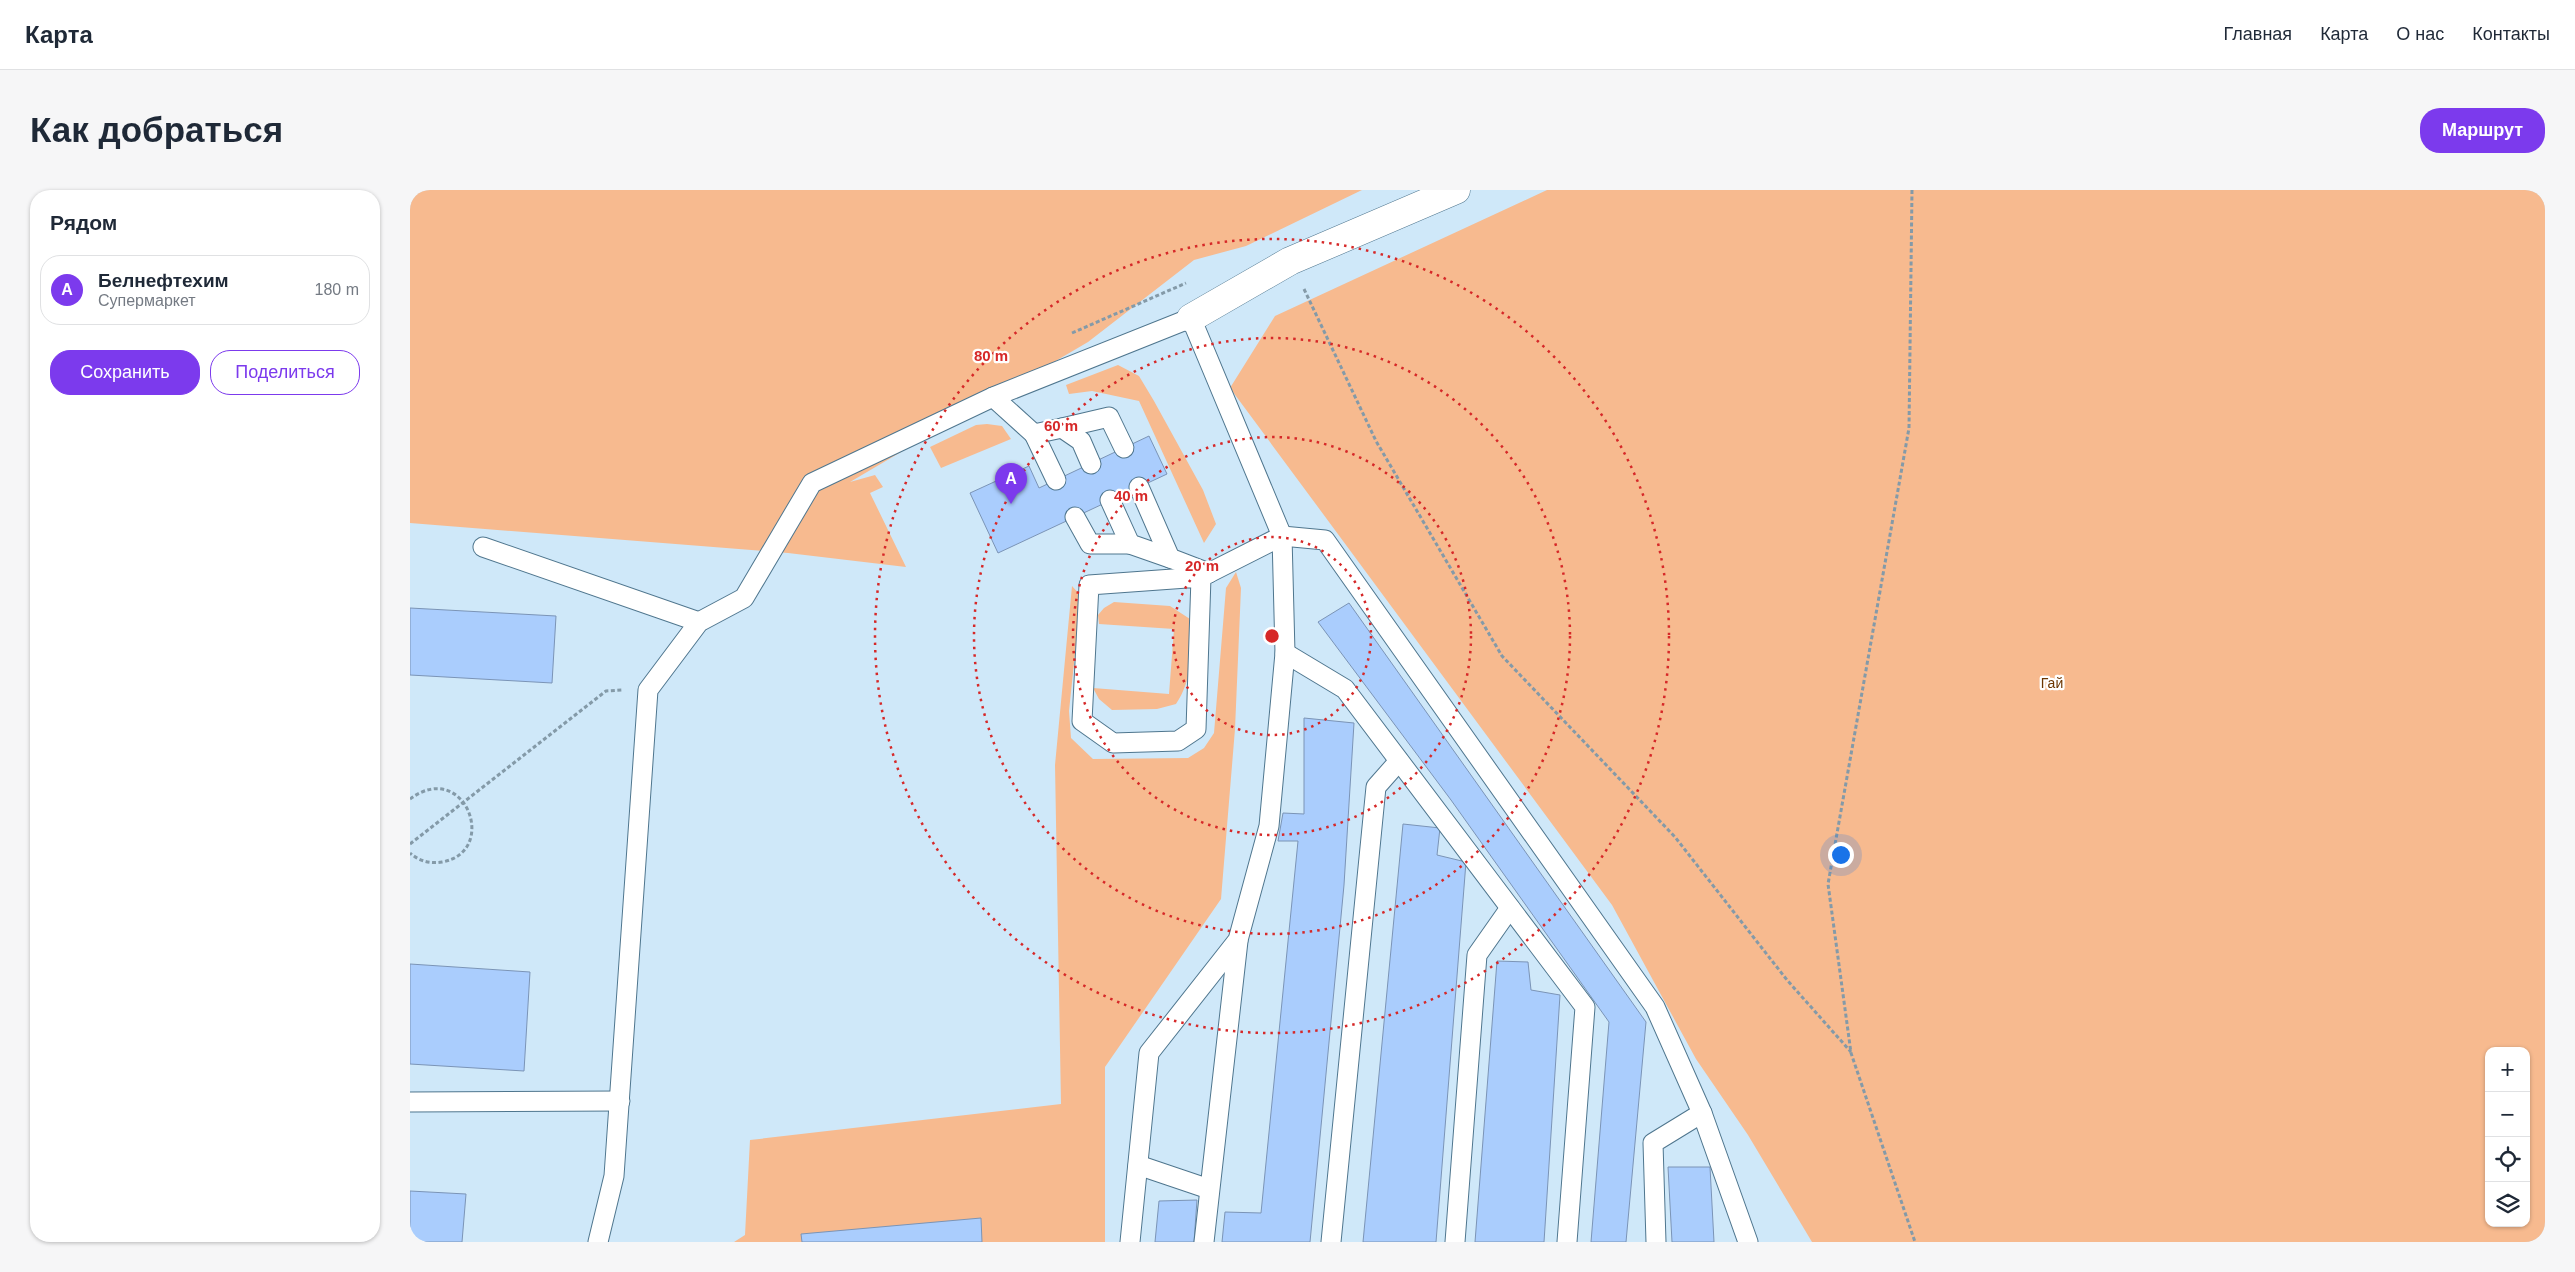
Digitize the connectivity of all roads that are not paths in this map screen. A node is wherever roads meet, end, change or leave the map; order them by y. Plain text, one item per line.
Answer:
1 (1456, 190) edge
2 (1191, 318) junction
3 (993, 397) junction
4 (1062, 428) junction
5 (1034, 434) junction
6 (1124, 448) dead end
7 (1091, 464) dead end
8 (1056, 480) dead end
9 (1139, 487) dead end
10 (1110, 500) dead end
11 (1075, 516) dead end
12 (1282, 536) junction
13 (1130, 544) junction
14 (483, 547) dead end
15 (1170, 558) junction
16 (1205, 575) junction
17 (699, 622) junction
18 (1285, 653) junction
19 (1400, 761) junction
20 (1510, 908) junction
21 (1238, 940) junction
22 (620, 1101) junction
23 (410, 1102) edge
24 (1702, 1113) junction
25 (1138, 1165) junction
26 (1208, 1189) junction
27 (598, 1242) edge
28 (1130, 1242) edge
29 (1204, 1242) edge
30 (1331, 1242) edge
31 (1455, 1242) edge
32 (1567, 1242) edge
33 (1656, 1242) edge
34 (1748, 1242) edge

1 - 2 street
2 - 3 lane
2 - 12 lane
3 - 5 lane
3 - 17 lane
4 - 5 lane
4 - 6 lane
4 - 7 lane
5 - 8 lane
9 - 15 lane
10 - 13 lane
11 - 13 lane
12 - 16 lane
12 - 18 lane
12 - 24 lane
13 - 15 lane
14 - 17 lane
15 - 16 lane
16 - 16 lane
17 - 22 lane
18 - 19 lane
18 - 21 lane
19 - 20 lane
19 - 30 lane
20 - 31 lane
20 - 32 lane
21 - 25 lane
21 - 26 lane
22 - 23 lane
22 - 27 lane
24 - 33 lane
24 - 34 lane
25 - 26 lane
25 - 28 lane
26 - 29 lane

